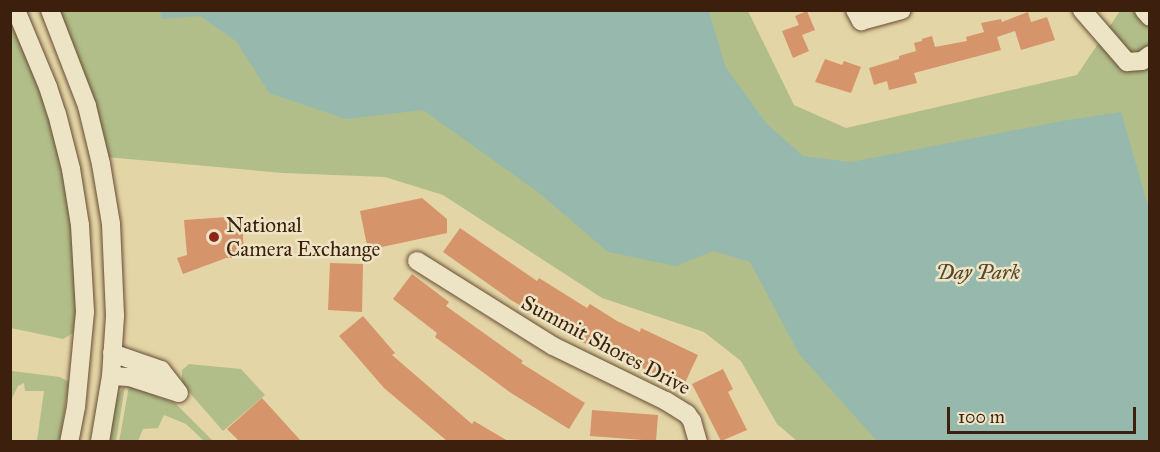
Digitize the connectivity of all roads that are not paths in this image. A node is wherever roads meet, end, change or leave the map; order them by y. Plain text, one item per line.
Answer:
1 (16, 10) edge
2 (50, 10) edge
3 (855, 10) edge
4 (902, 10) edge
5 (1082, 10) edge
6 (1144, 10) edge
7 (1149, 17) edge
8 (1149, 55) edge
9 (417, 261) dead end
10 (112, 353) junction
11 (111, 376) junction
12 (69, 441) edge
13 (100, 441) edge
14 (698, 441) edge

1 - 12 street
2 - 10 street
3 - 4 street
5 - 8 street
6 - 7 street
9 - 14 street, Summit Shores Drive
10 - 11 street
10 - 11 street
11 - 13 street

